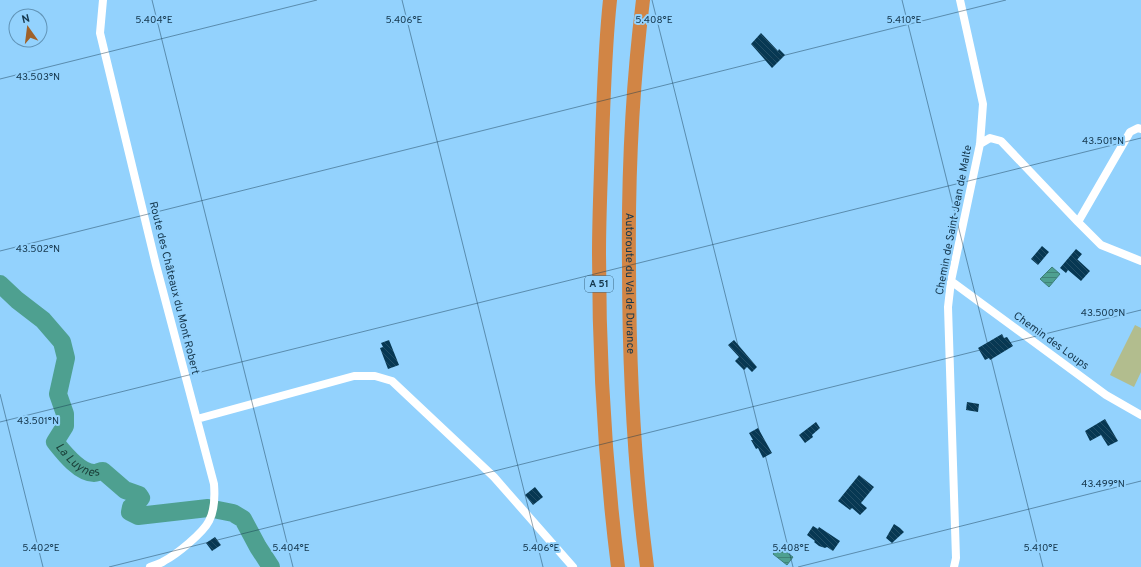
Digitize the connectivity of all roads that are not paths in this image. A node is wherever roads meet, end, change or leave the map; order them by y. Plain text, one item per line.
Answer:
1 (103, 0) edge
2 (610, 0) edge
3 (960, 0) edge
4 (642, 4) edge
5 (1141, 129) edge
6 (980, 144) junction
7 (1078, 222) junction
8 (1141, 260) edge
9 (951, 281) junction
10 (1141, 415) edge
11 (197, 419) junction
12 (150, 567) edge
13 (573, 567) edge
14 (618, 567) edge
15 (647, 567) edge
16 (954, 567) edge

1 - 11 street, Route des Châteaux du Mont Robert
2 - 14 highway, A 51
3 - 6 street, Chemin de Saint-Jean de Malte
4 - 15 highway, Autoroute du Val de Durance / A 51
5 - 7 street
6 - 7 street
6 - 9 street, Chemin de Saint-Jean de Malte
7 - 8 street
9 - 10 street, Chemin des Loups
9 - 16 street, Chemin de Saint-Jean de Malte
11 - 12 street, Route des Châteaux du Mont Robert
11 - 13 street

